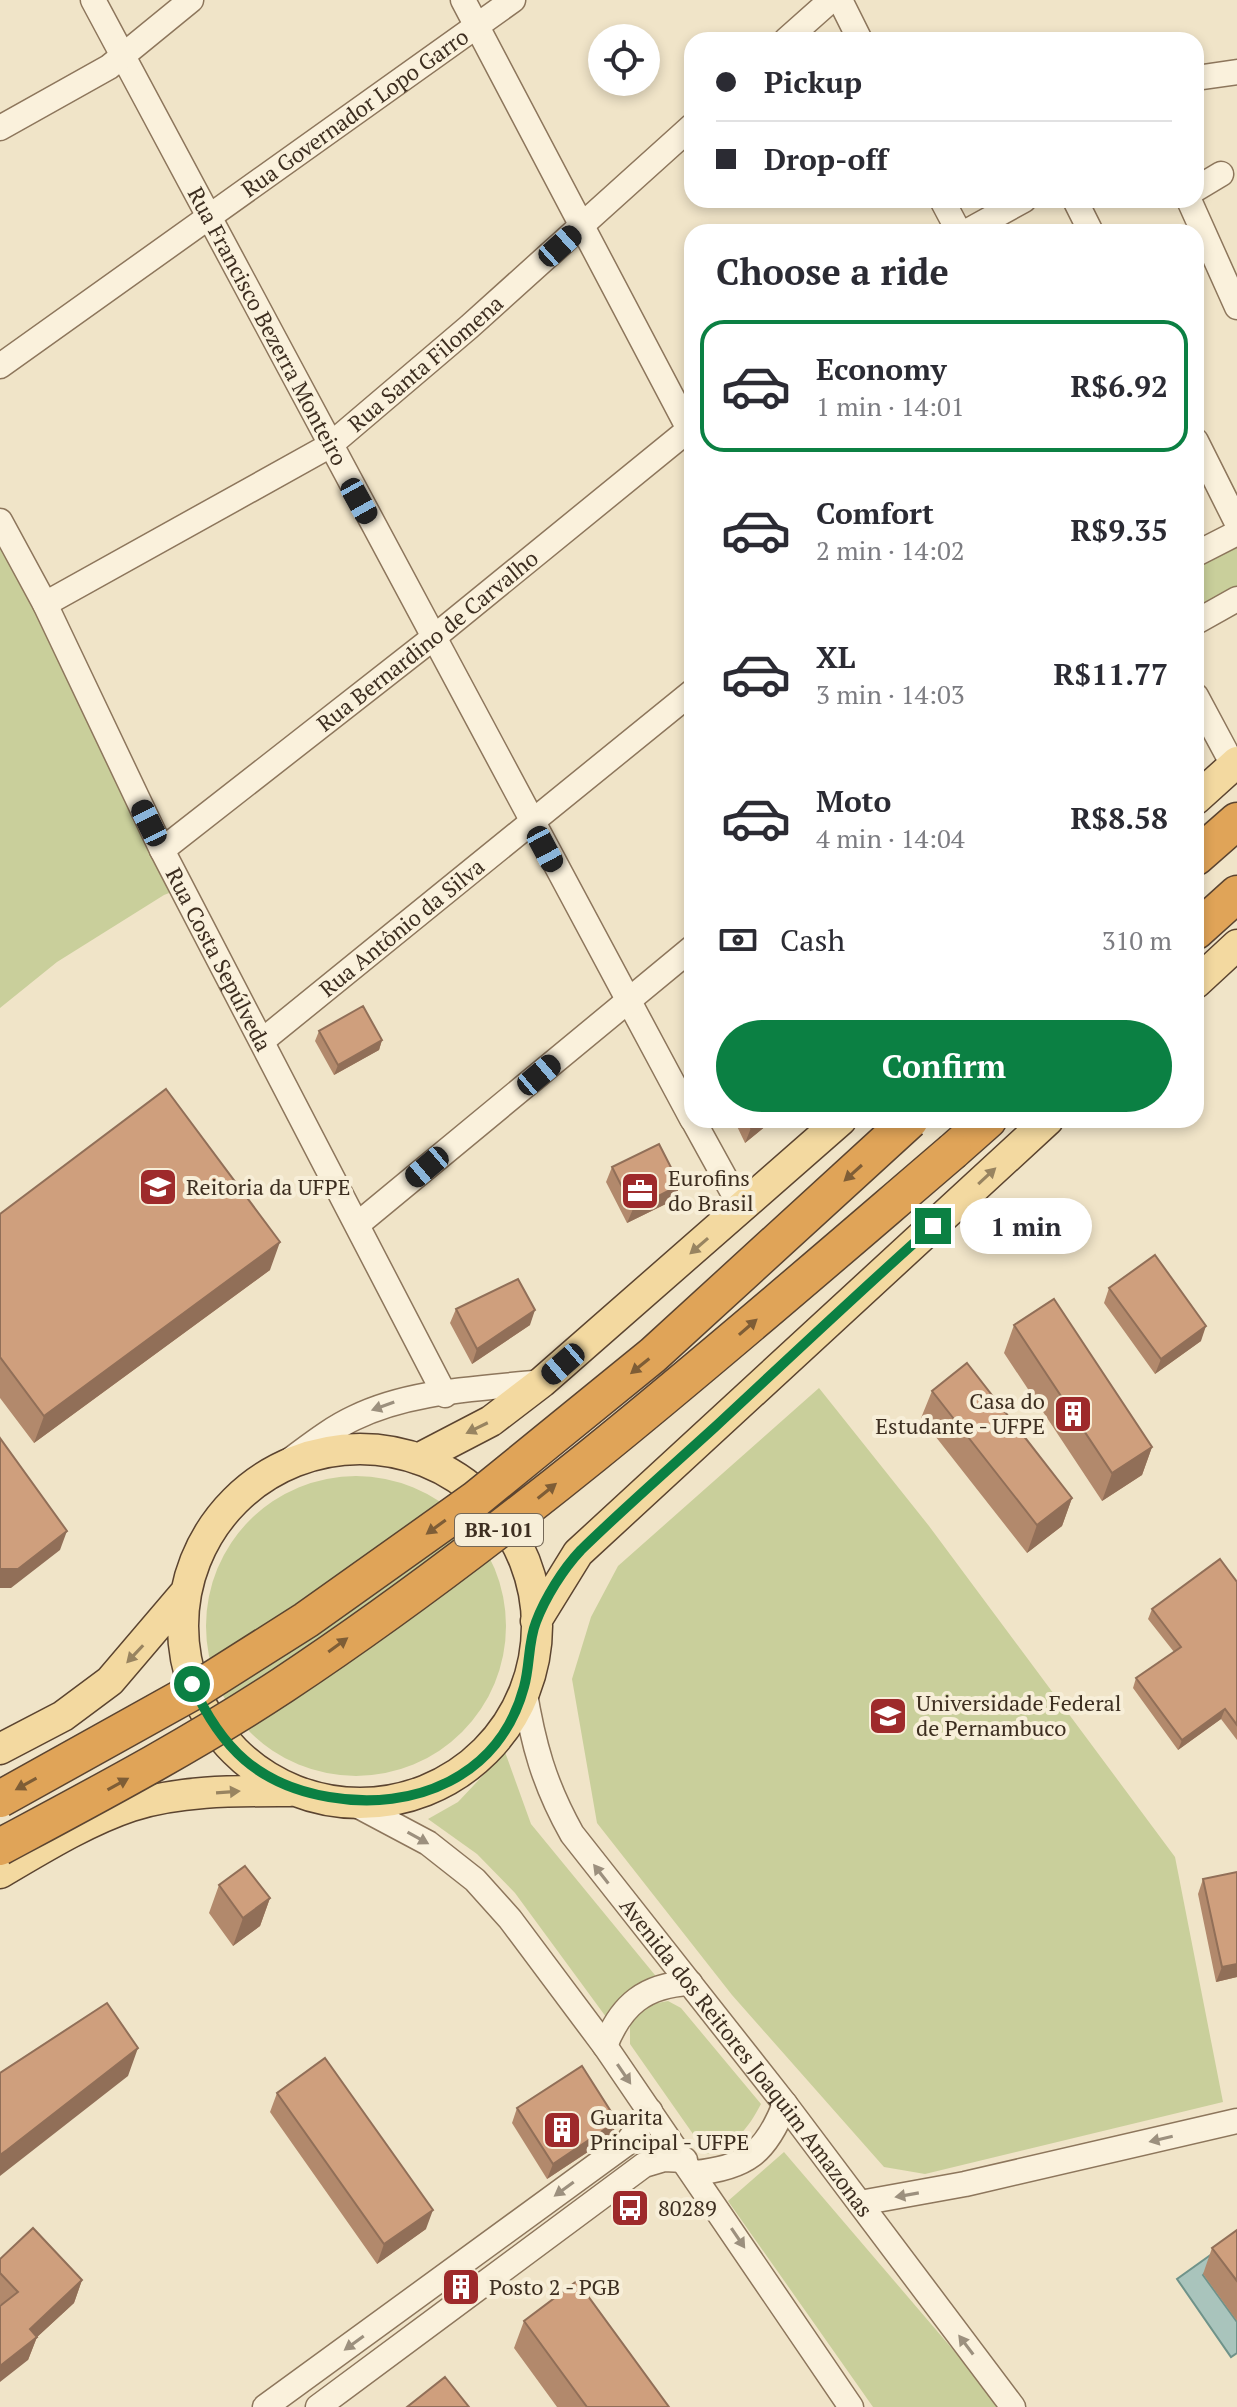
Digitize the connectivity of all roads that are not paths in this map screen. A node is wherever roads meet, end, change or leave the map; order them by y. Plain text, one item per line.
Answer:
1 (93, 0) edge
2 (191, 0) edge
3 (463, 0) edge
4 (513, 0) edge
5 (831, 0) edge
6 (840, 0) edge
7 (478, 26) junction
8 (795, 32) edge
9 (856, 32) edge
10 (121, 55) junction
11 (1237, 72) edge
12 (1204, 77) edge
13 (0, 128) edge
14 (684, 133) edge
15 (1221, 174) dead end
16 (1204, 184) edge
17 (1010, 208) edge
18 (210, 217) junction
19 (980, 224) edge
20 (582, 225) junction
21 (1204, 233) edge
22 (1237, 307) edge
23 (0, 366) edge
24 (684, 417) edge
25 (684, 436) edge
26 (329, 446) junction
27 (1204, 457) edge
28 (0, 521) edge
29 (1237, 523) edge
30 (1237, 533) edge
31 (1204, 550) edge
32 (1237, 599) edge
33 (45, 604) junction
34 (1204, 618) edge
35 (433, 638) junction
36 (684, 699) edge
37 (1204, 710) edge
38 (1235, 764) edge
39 (1204, 792) edge
40 (1237, 821) edge
41 (531, 823) junction
42 (162, 850) junction
43 (1204, 850) edge
44 (1237, 894) edge
45 (1204, 924) edge
46 (1237, 945) edge
47 (684, 955) edge
48 (1204, 976) edge
49 (627, 1003) junction
50 (262, 1041) junction
51 (684, 1105) edge
52 (697, 1128) edge
53 (832, 1128) edge
54 (901, 1128) edge
55 (979, 1128) edge
56 (1039, 1128) edge
57 (742, 1209) junction
58 (358, 1224) junction
59 (542, 1382) junction
60 (445, 1395) junction
61 (418, 1459) junction
62 (276, 1470) junction
63 (185, 1593) junction
64 (535, 1623) junction
65 (524, 1688) junction
66 (0, 1749) edge
67 (296, 1792) junction
68 (0, 1799) edge
69 (349, 1801) junction
70 (0, 1847) edge
71 (0, 1873) edge
72 (690, 1983) junction
73 (605, 2046) junction
74 (785, 2104) junction
75 (650, 2111) junction
76 (1237, 2121) edge
77 (689, 2167) junction
78 (860, 2203) junction
79 (265, 2407) edge
80 (318, 2407) edge
81 (851, 2407) edge
82 (1013, 2407) edge

1 - 10 street, Rua Francisco Bezerra Monteiro
2 - 10 street
3 - 7 street
4 - 7 street, Rua Governador Lopo Garro
5 - 8 street
6 - 9 street
7 - 18 street, Rua Governador Lopo Garro
7 - 20 street
10 - 13 street
10 - 18 street, Rua Francisco Bezerra Monteiro
11 - 12 street
14 - 20 street, Rua Santa Filomena
15 - 16 street
17 - 19 street
18 - 23 street, Rua Governador Lopo Garro
18 - 26 street, Rua Francisco Bezerra Monteiro
20 - 24 street
20 - 26 street, Rua Santa Filomena
21 - 22 street
25 - 35 street, Rua Bernardino de Carvalho
26 - 33 street, Rua Santa Filomena
26 - 35 street, Rua Francisco Bezerra Monteiro
27 - 29 street
28 - 33 street, Rua Costa Sepúlveda
30 - 31 street
32 - 34 street
33 - 42 street, Rua Costa Sepúlveda
35 - 41 street, Rua Francisco Bezerra Monteiro
35 - 42 street, Rua Bernardino de Carvalho
36 - 41 street, Rua Antônio da Silva
37 - 38 street
38 - 39 main road
40 - 43 highway
41 - 49 street, Rua Francisco Bezerra Monteiro
41 - 50 street, Rua Antônio da Silva
42 - 50 street, Rua Costa Sepúlveda
44 - 45 highway
46 - 48 main road
47 - 49 street
49 - 51 street, Rua Francisco Bezerra Monteiro
49 - 58 street
50 - 58 street, Rua Costa Sepúlveda
52 - 57 street, Rua Francisco Bezerra Monteiro
53 - 57 main road
54 -> 68 highway, BR-101, bridge
70 -> 55 highway, BR-101, bridge
64 -> 56 main road
57 -> 59 main road
58 - 60 street, Rua Costa Sepúlveda
59 - 60 street
59 -> 61 main road
60 -> 62 street
61 - 62 main road
61 - 64 main road
62 - 63 main road
63 -> 66 main road
63 - 67 main road
64 - 65 main road
65 - 69 main road
72 -> 65 street, Avenida dos Reitores Joaquim Amazonas
67 - 69 main road
71 -> 67 main road
69 -> 73 street
72 - 73 street
72 - 74 street, Avenida dos Reitores Joaquim Amazonas
73 -> 75 street
74 - 77 street
74 - 78 street, Avenida dos Reitores Joaquim Amazonas
75 - 77 street
75 -> 79 street
76 -> 78 street
77 - 80 street
77 -> 81 street
82 -> 78 street, Avenida dos Reitores Joaquim Amazonas

